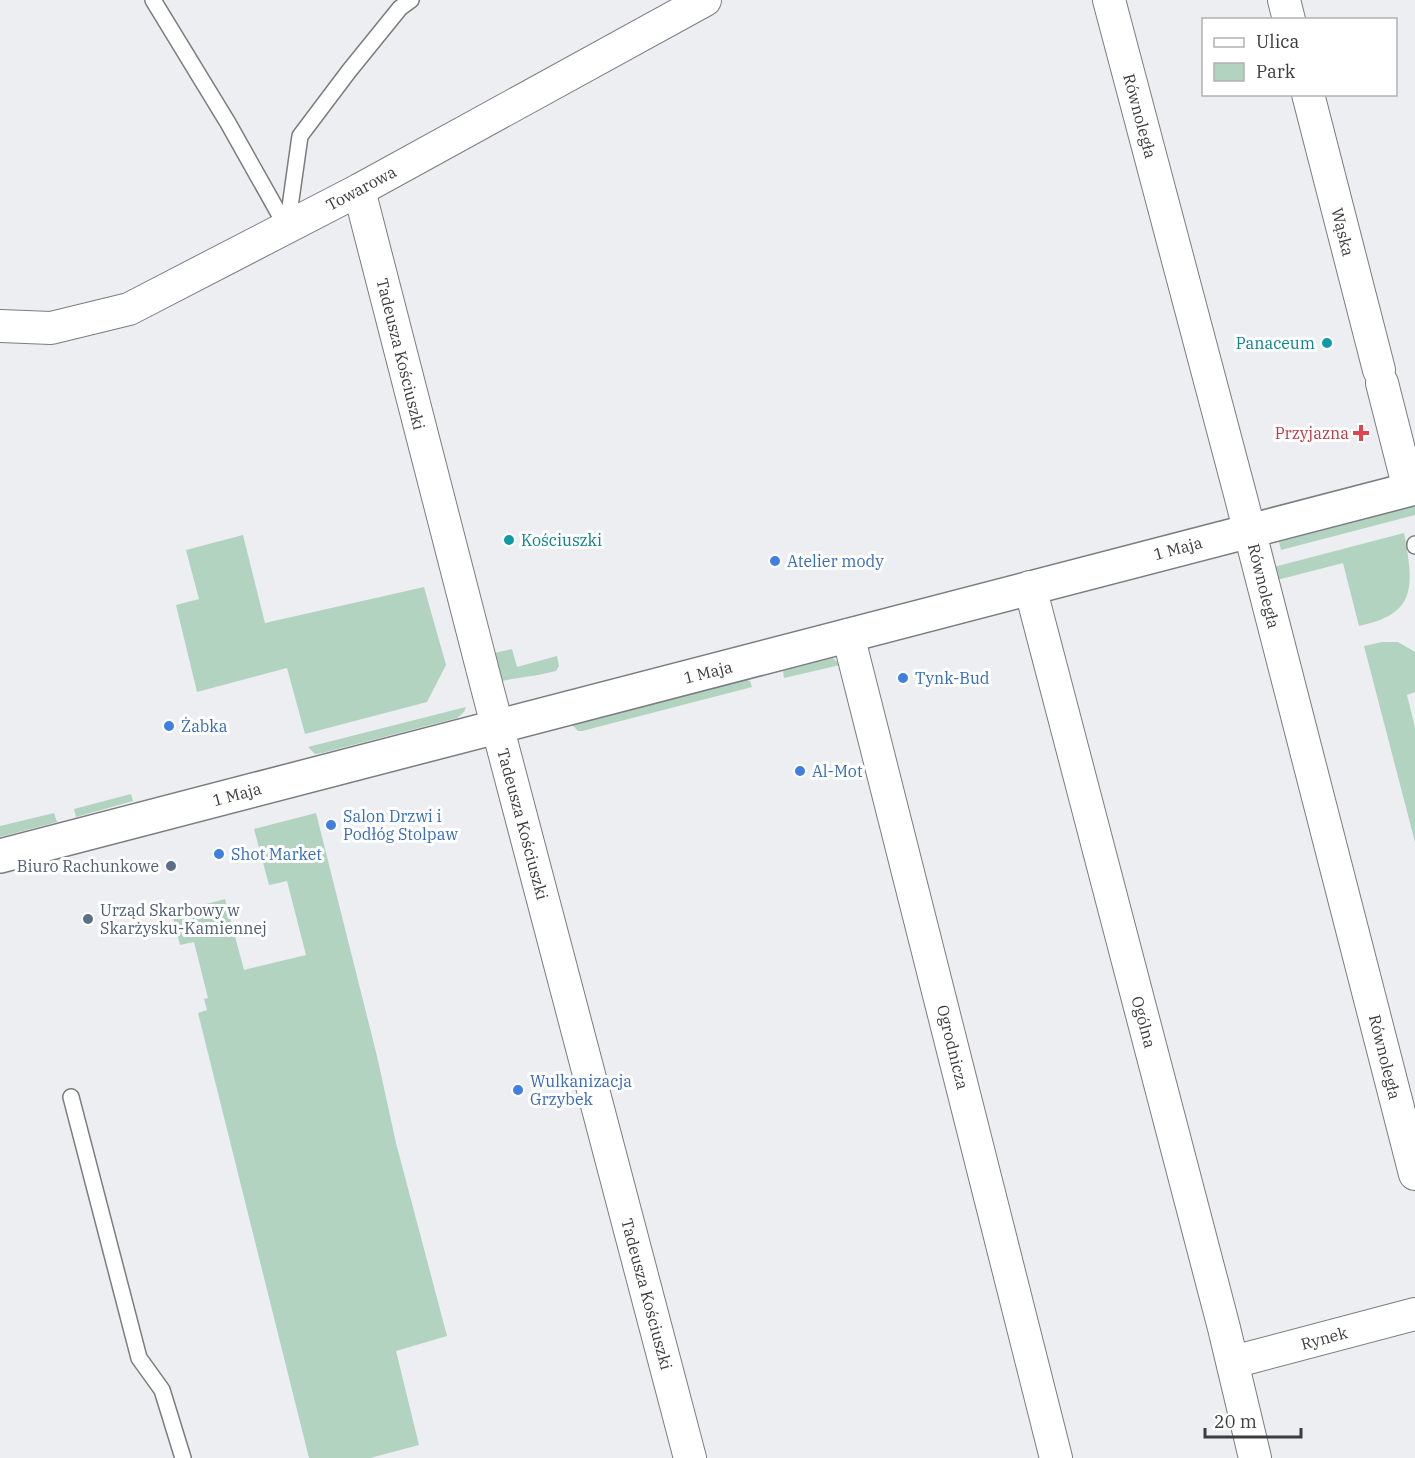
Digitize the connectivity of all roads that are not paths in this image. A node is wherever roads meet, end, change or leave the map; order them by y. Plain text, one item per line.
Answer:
1 (153, 0) edge
2 (411, 0) edge
3 (705, 0) edge
4 (1109, 0) edge
5 (1284, 0) edge
6 (1288, 18) edge
7 (1309, 96) edge
8 (359, 189) junction
9 (287, 228) junction
10 (0, 326) edge
11 (1412, 488) edge
12 (1249, 530) junction
13 (1030, 587) junction
14 (848, 635) junction
15 (497, 725) junction
16 (0, 856) edge
17 (71, 1096) dead end
18 (1415, 1174) edge
19 (1415, 1314) edge
20 (1233, 1362) junction
21 (183, 1458) edge
22 (690, 1458) edge
23 (1056, 1458) edge
24 (1255, 1458) edge

1 - 9 lane
2 - 9 lane
3 - 8 street, Towarowa
4 - 12 street, Równoległa
5 - 6 street
7 - 11 street, Wąska
8 - 9 street, Towarowa
8 - 15 street, Tadeusza Kościuszki
9 - 10 street, Towarowa
11 - 12 street, 1 Maja
12 - 13 street, 1 Maja
12 - 18 street, Równoległa
13 - 14 street, 1 Maja
13 - 20 street, Ogólna
14 - 15 street, 1 Maja
14 - 23 street, Ogrodnicza
15 - 16 street, 1 Maja
15 - 22 street, Tadeusza Kościuszki
17 - 21 lane
19 - 20 street, Rynek
20 - 24 street, Ogólna

